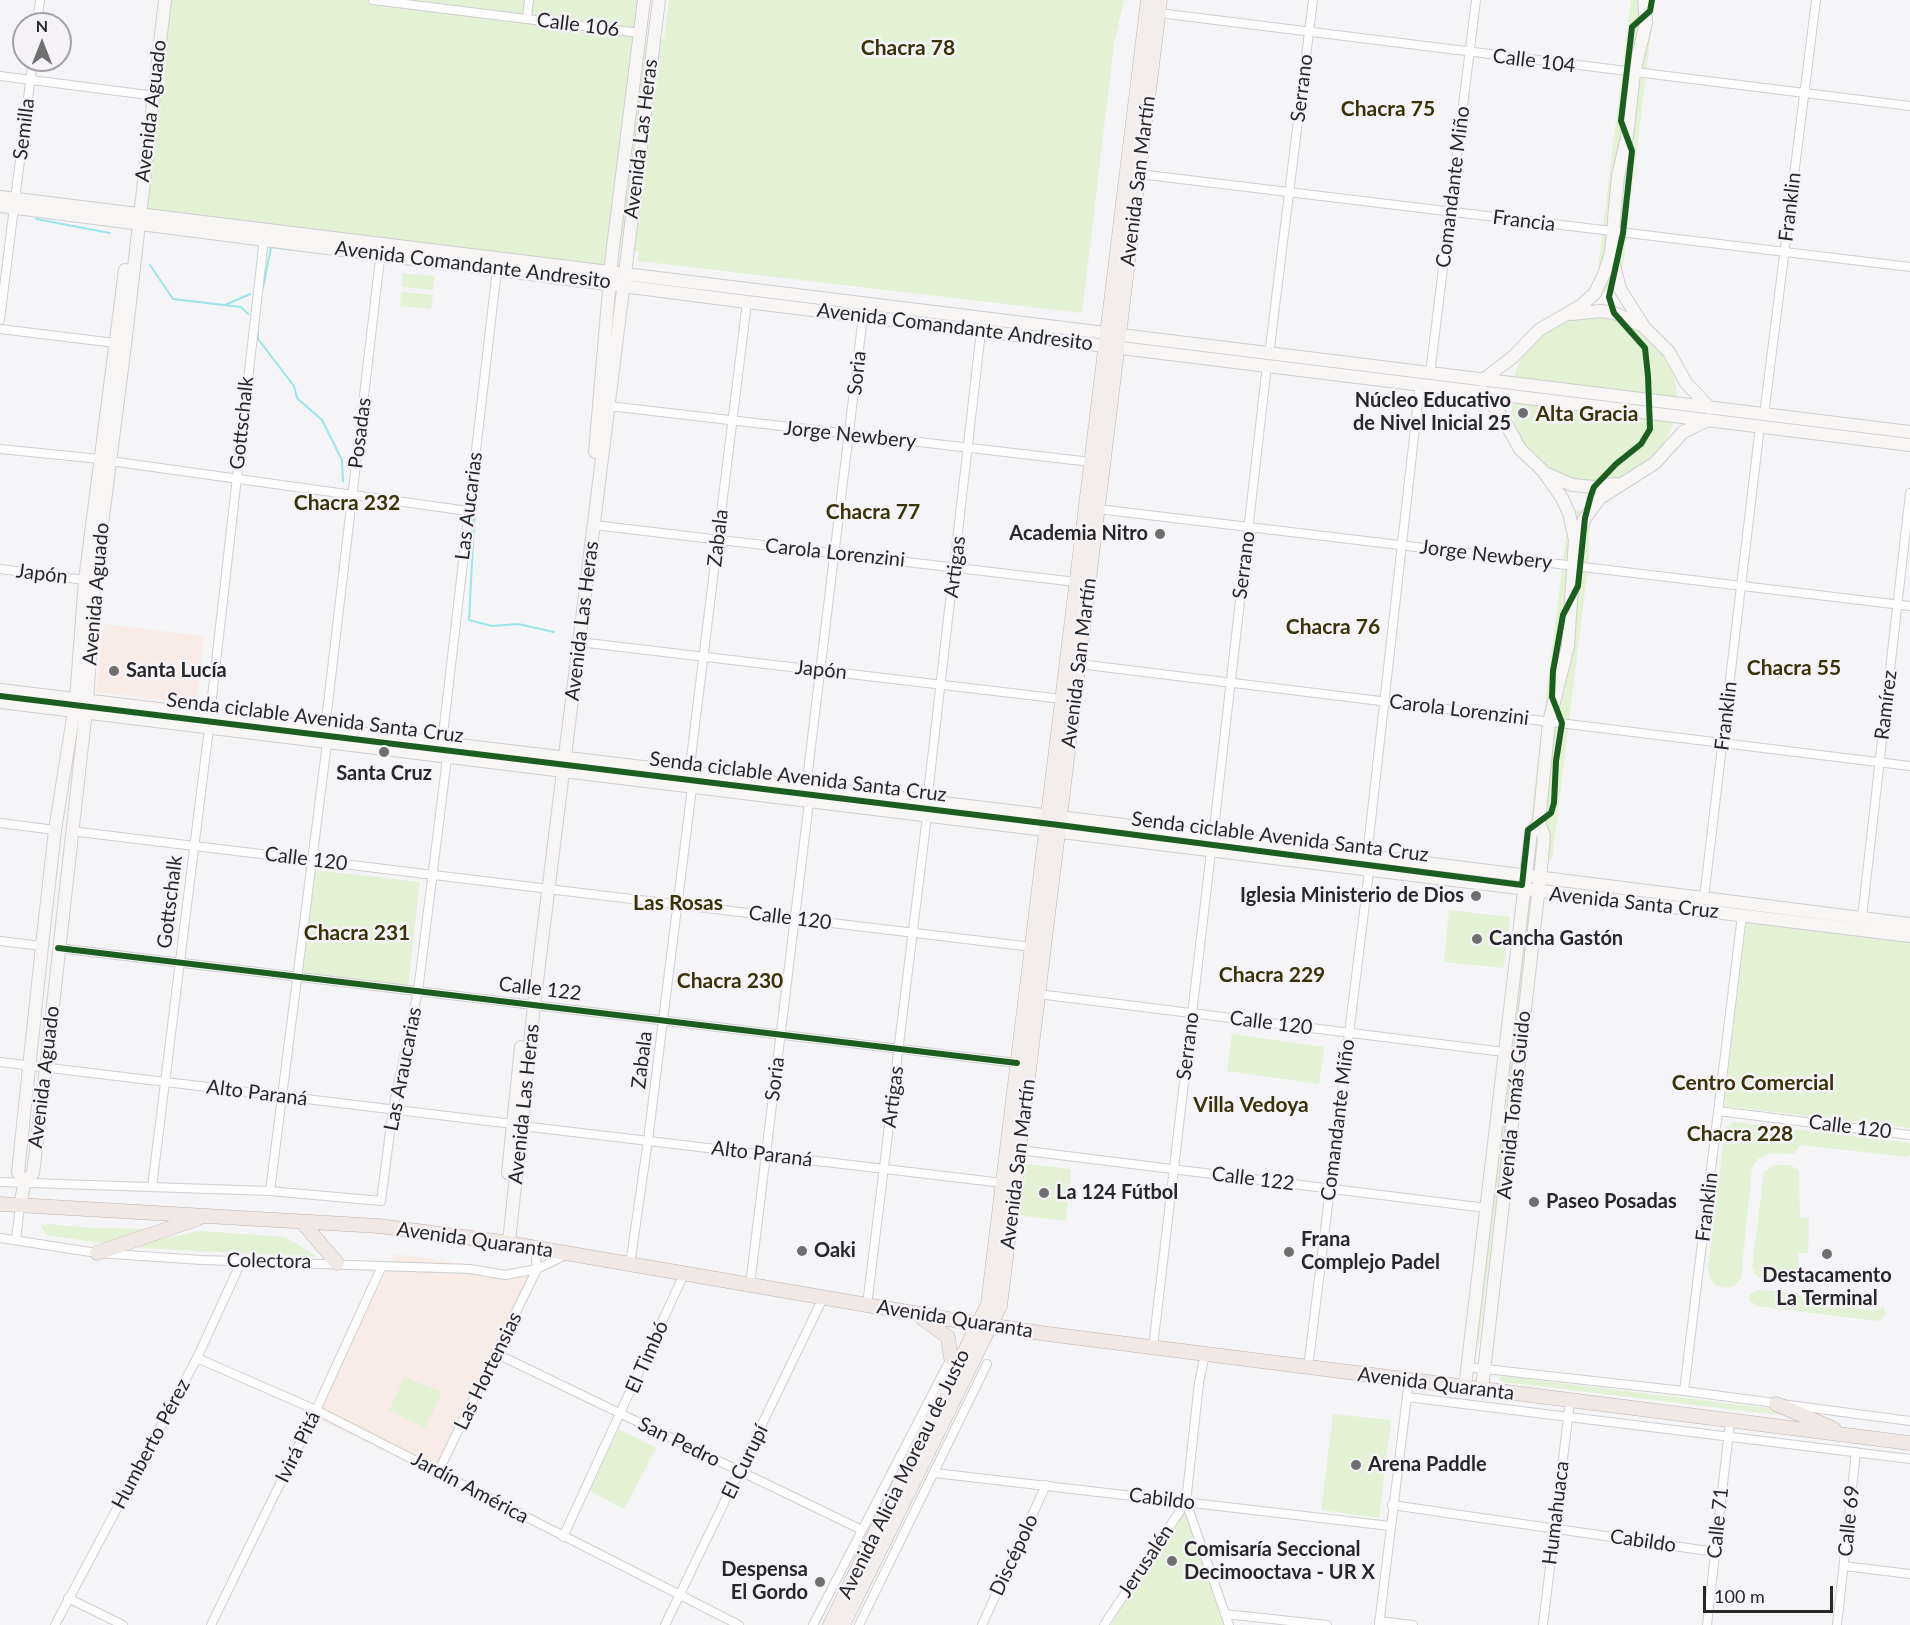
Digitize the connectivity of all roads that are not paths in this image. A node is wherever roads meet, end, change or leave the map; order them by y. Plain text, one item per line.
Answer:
1 (159, 0) edge
2 (165, 0) edge
3 (373, 0) edge
4 (529, 0) edge
5 (644, 0) edge
6 (659, 0) edge
7 (1148, 0) edge
8 (1313, 0) edge
9 (1476, 0) edge
10 (1644, 0) edge
11 (1816, 0) edge
12 (412, 2) edge
13 (1159, 7) edge
14 (527, 18) junction
15 (640, 33) junction
16 (1309, 33) junction
17 (1469, 53) junction
18 (32, 72) edge
19 (1634, 73) junction
20 (0, 76) edge
21 (31, 80) junction
22 (1804, 94) junction
23 (148, 95) junction
24 (1910, 106) edge
25 (1139, 174) junction
26 (1289, 193) junction
27 (0, 197) edge
28 (15, 203) junction
29 (0, 206) edge
30 (1450, 212) junction
31 (135, 218) junction
32 (1612, 232) junction
33 (264, 239) junction
34 (381, 249) junction
35 (1785, 252) junction
36 (1611, 253) junction
37 (1910, 267) edge
38 (497, 269) junction
39 (617, 279) junction
40 (747, 302) junction
41 (1568, 314) junction
42 (863, 316) junction
43 (0, 320) edge
44 (1644, 327) junction
45 (0, 329) edge
46 (981, 331) junction
47 (1112, 341) junction
48 (1527, 341) junction
49 (115, 343) junction
50 (1268, 360) junction
51 (1677, 368) junction
52 (1430, 374) junction
53 (1420, 383) junction
54 (1483, 386) junction
55 (1506, 388) junction
56 (609, 406) junction
57 (1681, 410) junction
58 (1709, 414) junction
59 (1762, 420) junction
60 (732, 421) junction
61 (1910, 432) edge
62 (850, 435) junction
63 (1512, 435) junction
64 (1671, 441) junction
65 (1910, 445) edge
66 (969, 448) junction
67 (0, 449) edge
68 (105, 460) junction
69 (1091, 462) junction
70 (1543, 471) junction
71 (236, 478) junction
72 (1619, 484) junction
73 (1910, 493) edge
74 (353, 495) junction
75 (1098, 509) junction
76 (468, 511) junction
77 (594, 525) junction
78 (1249, 527) junction
79 (718, 540) junction
80 (1575, 540) junction
81 (1402, 545) junction
82 (835, 553) junction
83 (1572, 566) junction
84 (955, 567) junction
85 (0, 569) edge
86 (85, 580) junction
87 (1076, 582) junction
88 (1741, 586) junction
89 (1897, 604) junction
90 (1910, 606) edge
91 (579, 642) junction
92 (703, 658) junction
93 (1079, 664) junction
94 (819, 670) junction
95 (1231, 682) junction
96 (941, 684) junction
97 (0, 690) edge
98 (1062, 699) junction
99 (81, 700) junction
100 (1384, 701) junction
101 (0, 702) edge
102 (80, 713) junction
103 (210, 715) junction
104 (1550, 722) junction
105 (208, 728) junction
106 (325, 729) junction
107 (327, 743) junction
108 (442, 743) junction
109 (1722, 743) junction
110 (447, 758) junction
111 (561, 758) junction
112 (1879, 762) junction
113 (1910, 766) edge
114 (560, 772) junction
115 (689, 774) junction
116 (692, 788) junction
117 (806, 788) junction
118 (809, 802) junction
119 (927, 802) junction
120 (927, 816) junction
121 (1054, 816) junction
122 (1539, 822) junction
123 (0, 823) edge
124 (54, 830) junction
125 (71, 831) junction
126 (1052, 831) junction
127 (1213, 837) junction
128 (194, 846) junction
129 (1211, 852) junction
130 (1367, 856) junction
131 (313, 860) junction
132 (1369, 871) junction
133 (432, 875) junction
134 (1540, 878) junction
135 (1524, 883) junction
136 (545, 888) junction
137 (1538, 892) junction
138 (1704, 898) junction
139 (677, 905) junction
140 (1742, 915) junction
141 (1862, 918) junction
142 (795, 919) junction
143 (1910, 924) edge
144 (913, 933) junction
145 (1910, 936) edge
146 (0, 941) edge
147 (42, 946) junction
148 (1032, 947) junction
149 (58, 948) junction
150 (180, 962) junction
151 (298, 976) junction
152 (418, 991) junction
153 (1038, 994) junction
154 (530, 1004) junction
155 (1192, 1014) junction
156 (663, 1021) junction
157 (1349, 1033) junction
158 (780, 1035) junction
159 (899, 1050) junction
160 (1504, 1052) junction
161 (0, 1062) edge
162 (1017, 1063) junction
163 (30, 1066) junction
164 (46, 1068) junction
165 (165, 1082) junction
166 (284, 1096) junction
167 (393, 1109) junction
168 (1718, 1111) junction
169 (517, 1125) junction
170 (1910, 1135) edge
171 (648, 1140) junction
172 (1019, 1150) junction
173 (766, 1155) junction
174 (884, 1169) junction
175 (1174, 1170) junction
176 (0, 1182) edge
177 (1003, 1182) junction
178 (24, 1185) junction
179 (152, 1187) junction
180 (1330, 1189) junction
181 (270, 1191) junction
182 (0, 1204) edge
183 (20, 1206) junction
184 (1486, 1208) junction
185 (203, 1217) junction
186 (302, 1222) junction
187 (0, 1239) edge
188 (16, 1240) junction
189 (505, 1242) junction
190 (535, 1248) junction
191 (97, 1253) junction
192 (568, 1254) junction
193 (242, 1260) junction
194 (337, 1263) junction
195 (630, 1264) junction
196 (382, 1266) junction
197 (537, 1269) junction
198 (684, 1274) junction
199 (750, 1285) junction
200 (823, 1298) junction
201 (867, 1305) junction
202 (912, 1313) junction
203 (985, 1325) junction
204 (1153, 1347) junction
205 (495, 1353) junction
206 (1205, 1354) junction
207 (197, 1358) junction
208 (951, 1358) joint
209 (987, 1364) dead end
210 (1467, 1367) junction
211 (1308, 1368) junction
212 (1484, 1369) junction
213 (1409, 1380) junction
214 (1465, 1387) junction
215 (1482, 1389) junction
216 (1684, 1391) junction
217 (944, 1397) junction
218 (1407, 1397) junction
219 (1570, 1401) junction
220 (927, 1404) junction
221 (1776, 1404) junction
222 (316, 1410) junction
223 (621, 1414) junction
224 (1568, 1416) junction
225 (1910, 1421) edge
226 (1729, 1428) junction
227 (1850, 1436) junction
228 (1910, 1443) edge
229 (1856, 1452) junction
230 (1910, 1459) edge
231 (740, 1471) junction
232 (438, 1472) junction
233 (935, 1473) junction
234 (1046, 1485) junction
235 (1186, 1502) junction
236 (1392, 1505) junction
237 (1390, 1526) junction
238 (1554, 1528) junction
239 (862, 1530) junction
240 (563, 1537) junction
241 (1715, 1552) junction
242 (1844, 1566) junction
243 (1910, 1574) edge
244 (679, 1596) junction
245 (68, 1598) junction
246 (1225, 1614) junction
247 (1379, 1623) edge
248 (55, 1625) edge
249 (123, 1625) edge
250 (211, 1625) edge
251 (665, 1625) edge
252 (739, 1625) edge
253 (813, 1625) edge
254 (830, 1625) edge
255 (843, 1625) edge
256 (860, 1625) edge
257 (982, 1625) edge
258 (1104, 1625) edge
259 (1229, 1625) edge
260 (1327, 1625) edge
261 (1413, 1625) edge
262 (1543, 1625) edge
263 (1707, 1625) edge
264 (1838, 1625) edge

1 - 23 main road, Avenida Aguado
2 - 31 main road, Avenida Aguado
3 - 12 street, Calle 106
4 - 14 street
5 - 15 main road, Avenida Las Heras
6 - 39 main road, Avenida Las Heras
7 - 47 main road, Avenida San Martín
8 - 16 street, Serrano
9 - 17 street, Comandante Miño
10 - 19 main road
11 - 22 street, Franklin
12 - 14 street, Calle 106
13 - 16 street, Calle 104
13 - 25 main road, Avenida San Martín
14 - 15 street, Calle 106
15 - 39 main road, Avenida Las Heras
16 - 17 street, Calle 104
16 - 26 street, Serrano
17 - 19 street, Calle 104
17 - 30 street, Comandante Miño
18 - 21 street, Semilla
19 - 22 street, Calle 104
19 - 32 main road
20 - 21 street
21 - 23 street
21 - 28 street, Semilla
22 - 24 street, Calle 104
22 - 35 street, Franklin
23 - 31 main road, Avenida Aguado
25 - 26 street, Francia
25 - 47 main road, Avenida San Martín
26 - 30 street, Francia
26 - 50 street, Serrano
27 - 28 main road, Avenida Comandante Andresito
28 - 29 main road, Avenida Comandante Andresito
28 - 31 main road, Avenida Comandante Andresito
28 - 43 street, Semilla
30 - 32 street, Francia
30 - 52 street, Comandante Miño
31 - 33 main road, Avenida Comandante Andresito
31 - 34 main road, Avenida Comandante Andresito
31 - 49 main road, Avenida Aguado
31 - 68 main road, Avenida Aguado
32 - 35 street, Francia
32 - 36 main road
33 - 34 main road, Avenida Comandante Andresito
33 - 71 street, Gottschalk
34 - 38 main road, Avenida Comandante Andresito
34 - 39 main road, Avenida Comandante Andresito
34 - 74 street, Posadas
35 - 37 street, Francia
35 - 59 street, Franklin
36 - 41 main road
36 - 44 main road
38 - 39 main road, Avenida Comandante Andresito
38 - 76 street, Las Aucarias
39 - 40 main road, Avenida Comandante Andresito
39 - 47 main road, Avenida Comandante Andresito
39 - 56 main road, Avenida Las Heras
39 - 111 main road, Avenida Las Heras
40 - 42 main road, Avenida Comandante Andresito
40 - 60 street, Zabala
41 - 44 main road
41 - 48 main road
42 - 46 main road, Avenida Comandante Andresito
42 - 62 street, Soria
44 - 51 main road
45 - 49 street
46 - 47 main road, Avenida Comandante Andresito
46 - 66 street, Artigas
47 - 50 main road, Avenida Comandante Andresito
47 - 69 main road, Avenida San Martín
47 - 75 main road, Avenida San Martín
48 - 54 main road
48 - 55 main road
49 - 68 main road, Avenida Aguado
50 - 52 main road, Avenida Comandante Andresito
50 - 53 main road, Avenida Comandante Andresito
50 - 78 street, Serrano
51 - 57 main road
51 - 58 main road
52 - 54 main road, Avenida Comandante Andresito
53 - 54 main road, Avenida Comandante Andresito
53 - 81 street
54 - 55 main road, Avenida Comandante Andresito
54 - 63 main road, Avenida Tomás Guido
55 - 57 main road, Avenida Comandante Andresito
55 - 63 main road, Avenida Tomás Guido
56 - 60 street, Jorge Newbery
56 - 77 main road, Avenida Las Heras
57 - 58 main road, Avenida Comandante Andresito
57 - 64 main road
58 - 59 main road, Avenida Comandante Andresito
58 - 64 main road, Avenida Tomás Guido
59 - 61 main road, Avenida Comandante Andresito
59 - 65 main road, Avenida Comandante Andresito
59 - 88 street, Franklin
60 - 62 street, Jorge Newbery
60 - 79 street, Zabala
62 - 66 street, Jorge Newbery
62 - 82 street, Soria
63 - 70 main road, Avenida Tomás Guido
64 - 72 main road, Avenida Tomás Guido
66 - 69 street, Jorge Newbery
66 - 84 street, Artigas
67 - 68 street
68 - 71 street
68 - 86 main road, Avenida Aguado
68 - 99 main road, Avenida Aguado
69 - 87 main road, Avenida San Martín
70 - 72 main road, Avenida Tomás Guido
70 - 80 main road, Avenida Tomás Guido
71 - 74 street
71 - 103 street, Gottschalk
72 - 80 main road, Avenida Tomás Guido
73 - 89 street, Ramírez
74 - 76 street
74 - 106 street, Posadas
75 - 78 street, Jorge Newbery
75 - 93 main road, Avenida San Martín
76 - 108 street, Las Aucarias
77 - 79 street, Carola Lorenzini
77 - 91 main road, Avenida Las Heras
78 - 81 street, Jorge Newbery
78 - 95 street, Serrano
79 - 82 street, Carola Lorenzini
79 - 92 street, Zabala
80 - 83 main road, Avenida Tomás Guido
81 - 83 street, Jorge Newbery
81 - 100 street
82 - 84 street, Carola Lorenzini
82 - 94 street, Soria
83 - 88 street, Jorge Newbery
83 - 104 main road, Avenida Tomás Guido
84 - 87 street, Carola Lorenzini
84 - 96 street, Artigas
85 - 86 street, Japón
86 - 99 main road, Avenida Aguado
87 - 98 main road, Avenida San Martín
88 - 89 street, Jorge Newbery
88 - 109 street, Franklin
89 - 90 street, Jorge Newbery
89 - 112 street, Ramírez
91 - 92 street, Japón
91 - 111 main road, Avenida Las Heras
92 - 94 street, Japón
92 - 115 street, Zabala
93 - 95 street, Carola Lorenzini
93 - 121 main road, Avenida San Martín
94 - 96 street, Japón
94 - 117 street, Soria
95 - 100 street, Carola Lorenzini
95 - 127 street, Serrano
96 - 98 street, Japón
96 - 119 street, Artigas
97 - 99 main road, Avenida Santa Cruz
98 - 121 main road, Avenida San Martín
99 - 102 main road, Avenida Aguado
99 - 103 main road, Avenida Santa Cruz
100 - 104 street, Carola Lorenzini
100 - 130 street
101 - 102 main road, Avenida Santa Cruz
102 - 105 main road, Avenida Santa Cruz
102 - 124 main road, Avenida Aguado
102 - 125 main road, Avenida Aguado
103 - 106 main road, Avenida Santa Cruz
104 - 109 street, Carola Lorenzini
104 - 122 main road, Avenida Tomás Guido
105 - 107 main road, Avenida Santa Cruz
105 - 128 street, Gottschalk
106 - 108 main road, Avenida Santa Cruz
107 - 110 main road, Avenida Santa Cruz
107 - 131 street
108 - 111 main road, Avenida Santa Cruz
109 - 112 street, Carola Lorenzini
109 - 138 street, Franklin
110 - 114 main road, Avenida Santa Cruz
110 - 133 street, Las Araucarias
111 - 114 main road, Avenida Las Heras
111 - 115 main road, Avenida Santa Cruz
112 - 113 street, Carola Lorenzini
112 - 141 street, Ramírez
114 - 116 main road, Avenida Santa Cruz
114 - 136 main road, Avenida Las Heras
115 - 117 main road, Avenida Santa Cruz
116 - 118 main road, Avenida Santa Cruz
116 - 139 street, Zabala
117 - 119 main road, Avenida Santa Cruz
118 - 120 main road, Avenida Santa Cruz
118 - 142 street, Soria
119 - 121 main road, Avenida Santa Cruz
120 - 126 main road, Avenida Santa Cruz
120 - 144 street, Artigas
121 - 126 main road, Avenida San Martín
121 - 127 main road, Avenida Santa Cruz
122 - 134 main road, Avenida Tomás Guido
122 - 135 main road, Avenida Tomás Guido
123 - 124 street
124 - 147 main road, Avenida Aguado
125 - 128 street, Calle 120
125 - 149 main road, Avenida Aguado
126 - 129 main road, Avenida Santa Cruz
126 - 148 main road, Avenida San Martín
126 - 153 main road, Avenida San Martín
127 - 130 main road, Avenida Santa Cruz
128 - 131 street, Calle 120
128 - 150 street, Gottschalk
129 - 132 main road, Avenida Santa Cruz
129 - 155 street, Serrano
130 - 135 main road, Avenida Santa Cruz
131 - 133 street, Calle 120
131 - 151 street
132 - 135 main road, Avenida Santa Cruz
132 - 157 street, Comandante Miño
133 - 136 street, Calle 120
133 - 152 street, Las Araucarias
134 - 135 main road, Avenida Santa Cruz
134 - 137 main road, Avenida Tomás Guido
134 - 138 main road, Avenida Santa Cruz
135 - 137 main road, Avenida Santa Cruz
135 - 160 main road, Avenida Tomás Guido
136 - 139 street, Calle 120
136 - 154 main road, Avenida Las Heras
137 - 140 main road, Avenida Santa Cruz
137 - 212 main road, Avenida Tomás Guido
138 - 141 main road, Avenida Santa Cruz
139 - 142 street, Calle 120
139 - 156 street, Zabala
140 - 145 main road, Avenida Santa Cruz
140 - 168 street, Franklin
141 - 143 main road, Avenida Santa Cruz
142 - 144 street, Calle 120
142 - 158 street, Soria
144 - 148 street, Calle 120
144 - 159 street, Artigas
146 - 147 street
147 - 163 main road, Avenida Aguado
148 - 162 main road, Avenida San Martín
149 - 150 street, Calle 122
149 - 164 main road, Avenida Aguado
150 - 151 street, Calle 122
150 - 165 street, Gottschalk
151 - 152 street, Calle 122
151 - 166 street
152 - 154 street, Calle 122
152 - 167 street, Las Araucarias
153 - 155 street, Calle 120
153 - 172 main road, Avenida San Martín
154 - 156 street, Calle 122
154 - 169 main road, Avenida Las Heras
155 - 157 street, Calle 120
155 - 175 street, Serrano
156 - 158 street, Calle 122
156 - 171 street, Zabala
157 - 160 street, Calle 120
157 - 180 street, Comandante Miño
158 - 159 street, Calle 122
158 - 173 street, Soria
159 - 162 street, Calle 122
159 - 174 street, Artigas
160 - 184 main road, Avenida Tomás Guido
161 - 163 street, Alto Paraná
162 - 177 main road, Avenida San Martín
163 - 164 street, Alto Paraná
163 - 178 main road, Avenida Aguado
164 - 165 street, Alto Paraná
164 - 178 main road, Avenida Aguado
165 - 166 street, Alto Paraná
165 - 179 street, Gottschalk
166 - 167 street, Alto Paraná
166 - 181 street
167 - 169 street, Alto Paraná
167 - 181 street, Las Araucarias
168 - 170 street, Calle 120
168 - 216 street, Franklin
169 - 171 street, Alto Paraná
169 - 189 main road, Avenida Las Heras
171 - 173 street, Alto Paraná
171 - 195 street, Zabala
172 - 175 street, Calle 122
172 - 203 main road, Avenida San Martín
173 - 174 street, Alto Paraná
173 - 199 street, Soria
174 - 177 street, Alto Paraná
174 - 201 street, Artigas
175 - 180 street, Calle 122
175 - 204 street, Serrano
176 - 178 street
177 - 203 main road, Avenida San Martín
178 - 179 street
178 - 183 main road, Avenida Aguado
179 - 181 street
180 - 184 street, Calle 122
180 - 211 street, Comandante Miño
182 - 183 highway, Avenida Quaranta
183 - 185 highway, Avenida Quaranta
183 - 188 street
184 - 210 main road, Avenida Tomás Guido
185 - 186 highway, Avenida Quaranta
185 - 191 highway
186 - 189 highway, Avenida Quaranta
186 - 194 highway
187 - 188 street, Colectora
188 - 191 street, Colectora
189 - 190 highway, Avenida Quaranta
190 - 192 highway, Avenida Quaranta
190 - 197 street
191 - 193 street, Colectora
192 - 195 highway, Avenida Quaranta
192 - 197 street
193 - 194 street, Colectora
193 - 207 street, Humberto Pérez
194 - 196 street, Colectora
195 - 198 highway, Avenida Quaranta
196 - 197 street, Colectora
196 - 222 street, Ivirá Pitá
197 - 205 street, Las Hortensias
198 - 199 highway, Avenida Quaranta
198 - 223 street, El Timbó
199 - 200 highway, Avenida Quaranta
200 - 201 highway, Avenida Quaranta
200 - 231 street, El Curupí
201 - 202 highway, Avenida Quaranta
202 - 203 highway, Avenida Quaranta
202 - 208 highway
203 - 204 highway, Avenida Quaranta
203 - 217 main road, Avenida Alicia Moreau de Justo
203 - 255 main road, Avenida Alicia Moreau de Justo
204 - 206 highway, Avenida Quaranta
205 - 223 street, San Pedro
205 - 232 street, Las Hortensias
206 - 211 highway, Avenida Quaranta
206 - 235 street, Jerusalén
207 - 222 street, Jardín América
207 - 245 street, Humberto Pérez
208 - 220 street
209 - 233 street
210 - 212 street
210 - 214 main road, Avenida Tomás Guido
211 - 213 highway, Avenida Quaranta
212 - 215 main road, Avenida Tomás Guido
212 - 216 street
213 - 214 highway, Avenida Quaranta
213 - 218 street
214 - 215 highway, Avenida Quaranta
215 - 219 highway, Avenida Quaranta
216 - 221 street
217 - 220 street
217 - 254 main road, Avenida Alicia Moreau de Justo
218 - 224 street
218 - 236 street
219 - 224 street, Humahuaca
219 - 226 highway, Avenida Quaranta
220 - 239 street
221 - 225 street
221 - 227 highway
222 - 232 street, Jardín América
222 - 250 street, Ivirá Pitá
223 - 231 street, San Pedro
223 - 240 street, El Timbó
224 - 226 street
224 - 238 street, Humahuaca
226 - 227 highway, Avenida Quaranta
226 - 229 street
226 - 241 street, Calle 71
227 - 228 highway, Avenida Quaranta
229 - 230 street
229 - 242 street, Calle 69
231 - 239 street, San Pedro
231 - 244 street, El Curupí
232 - 240 street, Jardín América
233 - 234 street, Cabildo
233 - 256 street
234 - 235 street, Cabildo
234 - 257 street, Discépolo
235 - 237 street, Cabildo
235 - 246 street
235 - 258 street, Jerusalén
236 - 237 street
236 - 238 street, Cabildo
237 - 247 street
238 - 241 street, Cabildo
238 - 262 street, Humahuaca
239 - 253 street
240 - 244 street, Jardín América
241 - 263 street, Calle 71
242 - 243 street
242 - 264 street, Calle 69
244 - 251 street, El Curupí
244 - 252 street, Jardín América
245 - 248 street, Humberto Pérez
245 - 249 street
246 - 259 street
246 - 260 street
247 - 261 street

